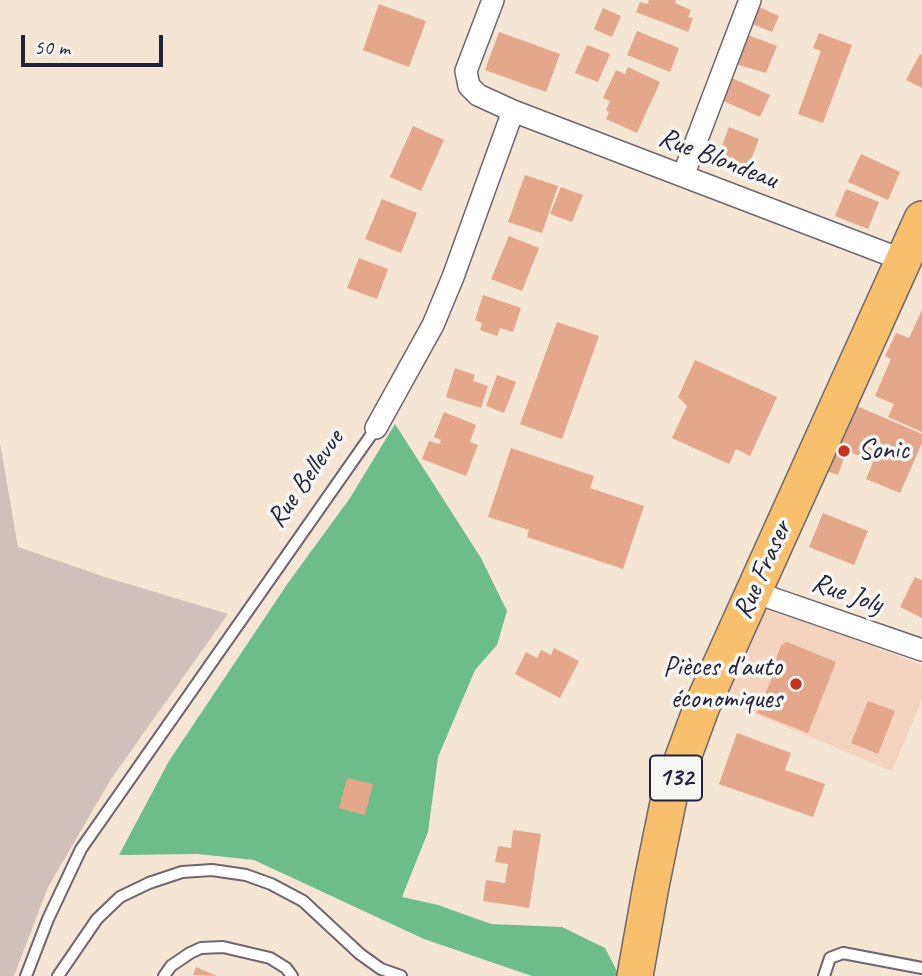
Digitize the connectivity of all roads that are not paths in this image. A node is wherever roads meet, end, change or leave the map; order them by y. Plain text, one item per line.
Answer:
1 (493, 0) edge
2 (750, 0) edge
3 (513, 111) junction
4 (683, 176) junction
5 (922, 219) edge
6 (904, 260) junction
7 (376, 428) joint
8 (754, 592) junction
9 (922, 650) edge
10 (922, 968) edge
11 (26, 976) edge
12 (58, 976) edge
13 (164, 976) edge
14 (292, 976) edge
15 (401, 976) edge
16 (635, 976) edge
17 (824, 976) edge

1 - 3 street
2 - 4 street
3 - 4 street, Rue Blondeau
3 - 7 street, Rue Bellevue
4 - 6 street, Rue Blondeau
5 - 6 main road, Rue Fraser / 132
6 - 8 main road, Rue Fraser / 132
7 - 11 lane, Rue Bellevue
8 - 9 street, Rue Joly
8 - 16 main road, Rue Fraser / 132
10 - 17 lane
12 - 15 lane
13 - 14 lane

